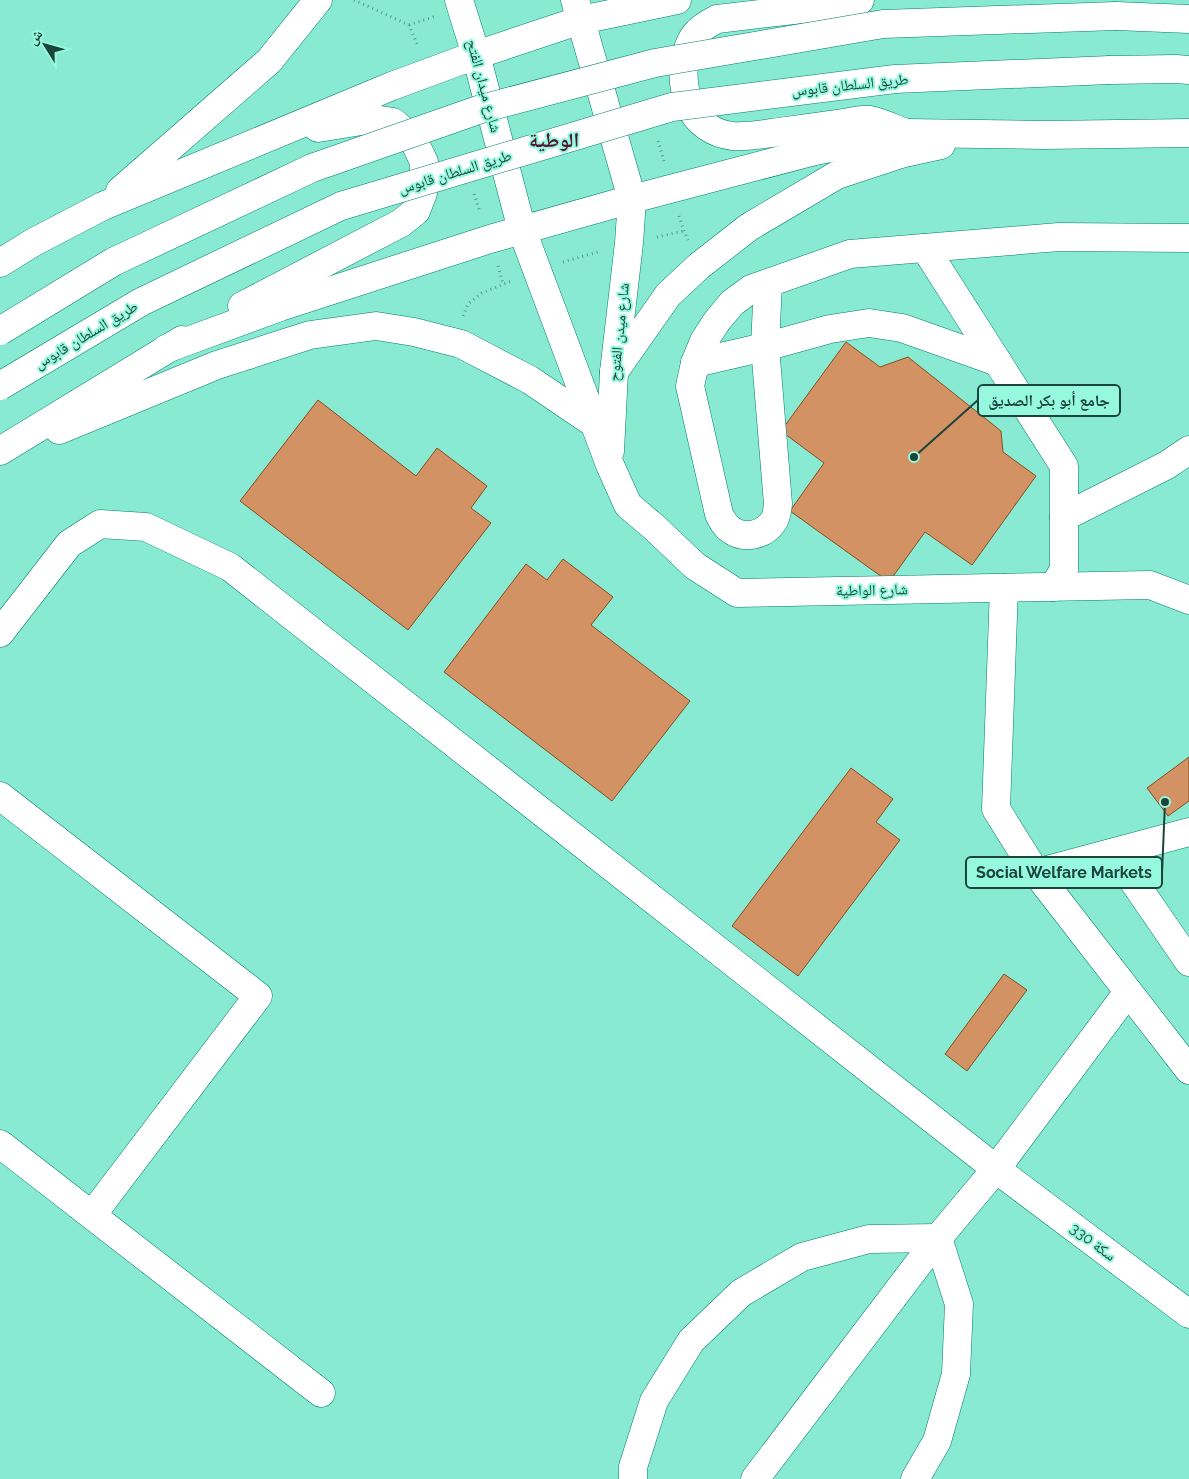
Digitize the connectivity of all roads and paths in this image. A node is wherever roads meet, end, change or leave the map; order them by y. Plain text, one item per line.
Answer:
1 (318, 0) edge
2 (459, 0) edge
3 (677, 0) edge
4 (860, 0) edge
5 (578, 10) edge
6 (1189, 19) edge
7 (476, 55) junction
8 (1189, 70) edge
9 (906, 133) junction
10 (1189, 133) edge
11 (984, 134) junction
12 (268, 137) junction
13 (632, 199) junction
14 (103, 206) junction
15 (522, 230) junction
16 (1189, 238) edge
17 (34, 242) junction
18 (925, 248) junction
19 (0, 249) edge
20 (0, 263) edge
21 (768, 283) junction
22 (0, 331) edge
23 (765, 347) junction
24 (166, 349) junction
25 (998, 362) junction
26 (695, 363) junction
27 (614, 372) junction
28 (0, 386) edge
29 (595, 424) junction
30 (1189, 450) edge
31 (0, 451) edge
32 (0, 455) edge
33 (610, 465) junction
34 (1064, 517) junction
35 (1064, 582) junction
36 (1004, 588) junction
37 (1189, 600) edge
38 (0, 633) edge
39 (0, 796) edge
40 (1189, 832) edge
41 (1114, 853) junction
42 (1036, 873) junction
43 (1189, 962) edge
44 (1128, 992) junction
45 (1189, 1070) edge
46 (0, 1144) edge
47 (996, 1169) junction
48 (92, 1215) junction
49 (938, 1238) junction
50 (1189, 1314) edge
51 (321, 1393) dead end
52 (633, 1479) edge
53 (755, 1479) edge
54 (915, 1479) edge

1 - 14 main road
2 - 7 main road, شارع ميدان الفتح
3 - 5 main road
4 - 9 main road
5 - 7 main road
5 - 13 main road
6 - 22 main road, bridge
7 - 12 main road
7 - 15 main road, شارع ميدان الفتح
8 - 28 main road, طريق السلطان قابوس, bridge
9 - 11 main road
9 - 13 main road
10 - 11 main road
11 - 27 main road
12 - 14 main road
12 - 24 main road
13 - 15 main road
13 - 27 main road, شارع ميدن الفتوح
14 - 17 main road
15 - 24 main road
15 - 29 main road, شارع ميدان الفتح
16 - 18 main road
17 - 19 main road
17 - 20 main road
18 - 21 main road
18 - 25 main road
21 - 23 main road
21 - 26 main road
23 - 25 main road
23 - 26 main road
23 - 26 main road
24 - 31 main road
25 - 34 main road
27 - 33 main road, شارع ميدن الفتوح
29 - 32 main road
29 - 33 main road, شارع الواطية
30 - 34 main road
33 - 36 main road, شارع الواطية
34 - 35 main road
35 - 36 main road, شارع الواطية
35 - 37 main road, شارع الواطية
36 - 42 main road
38 - 47 main road, سكة 330
39 - 48 main road
40 - 41 main road
41 - 42 main road
41 - 43 main road
42 - 44 main road
44 - 45 main road
44 - 47 main road
46 - 48 main road
47 - 49 main road
47 - 50 main road, سكة 330
48 - 51 main road
49 - 52 main road
49 - 53 main road
49 - 54 main road

